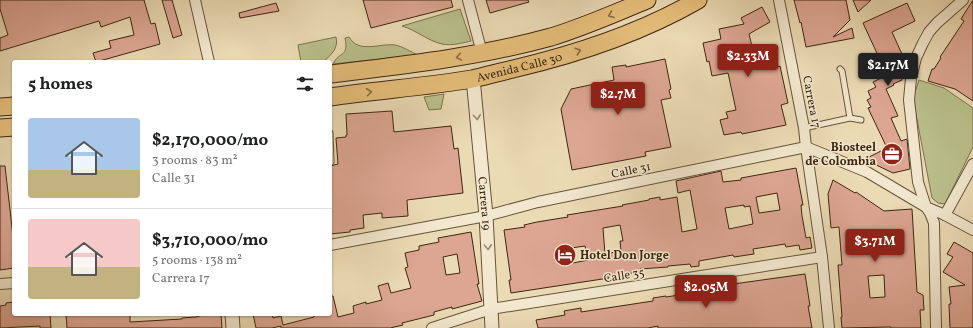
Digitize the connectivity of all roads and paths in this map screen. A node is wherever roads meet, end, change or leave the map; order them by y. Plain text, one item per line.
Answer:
1 (194, 0) edge
2 (468, 0) edge
3 (647, 0) edge
4 (698, 0) edge
5 (778, 0) edge
6 (962, 0) edge
7 (482, 53) junction
8 (209, 60) edge
9 (840, 69) dead end
10 (332, 74) edge
11 (473, 78) junction
12 (332, 97) edge
13 (12, 106) edge
14 (0, 107) edge
15 (850, 118) junction
16 (861, 120) dead end
17 (12, 127) edge
18 (0, 128) edge
19 (804, 128) junction
20 (806, 147) junction
21 (973, 164) edge
22 (926, 207) junction
23 (945, 215) junction
24 (486, 216) junction
25 (973, 230) edge
26 (332, 245) edge
27 (822, 257) junction
28 (12, 283) edge
29 (0, 284) edge
30 (491, 309) junction
31 (232, 316) edge
32 (233, 328) edge
33 (432, 328) edge
34 (492, 328) edge
35 (829, 328) edge
36 (936, 328) edge

1 - 8 street
2 - 7 street
3 -> 7 highway, Avenida Calle 30
11 -> 4 highway, Avenida Calle 30
5 - 19 street, Carrera 17
6 - 22 street
7 -> 10 highway, Avenida Calle 30
9 - 15 lane
12 -> 11 highway, Avenida Calle 30
11 -> 24 street, Carrera 19
13 - 14 highway
15 - 16 lane
15 - 19 lane
17 - 18 highway
19 - 20 street, Carrera 17
20 - 22 street
20 - 24 street, Calle 31
20 - 27 street, Carrera 17
21 - 23 street
22 - 23 street
22 - 36 street
23 - 25 street
24 - 26 street, Calle 31
24 -> 30 street, Carrera 19
27 - 30 street, Calle 35
27 - 35 street, Carrera 17
28 - 29 street
30 - 33 street, Calle 35
30 - 34 street, Carrera 19
31 - 32 street

